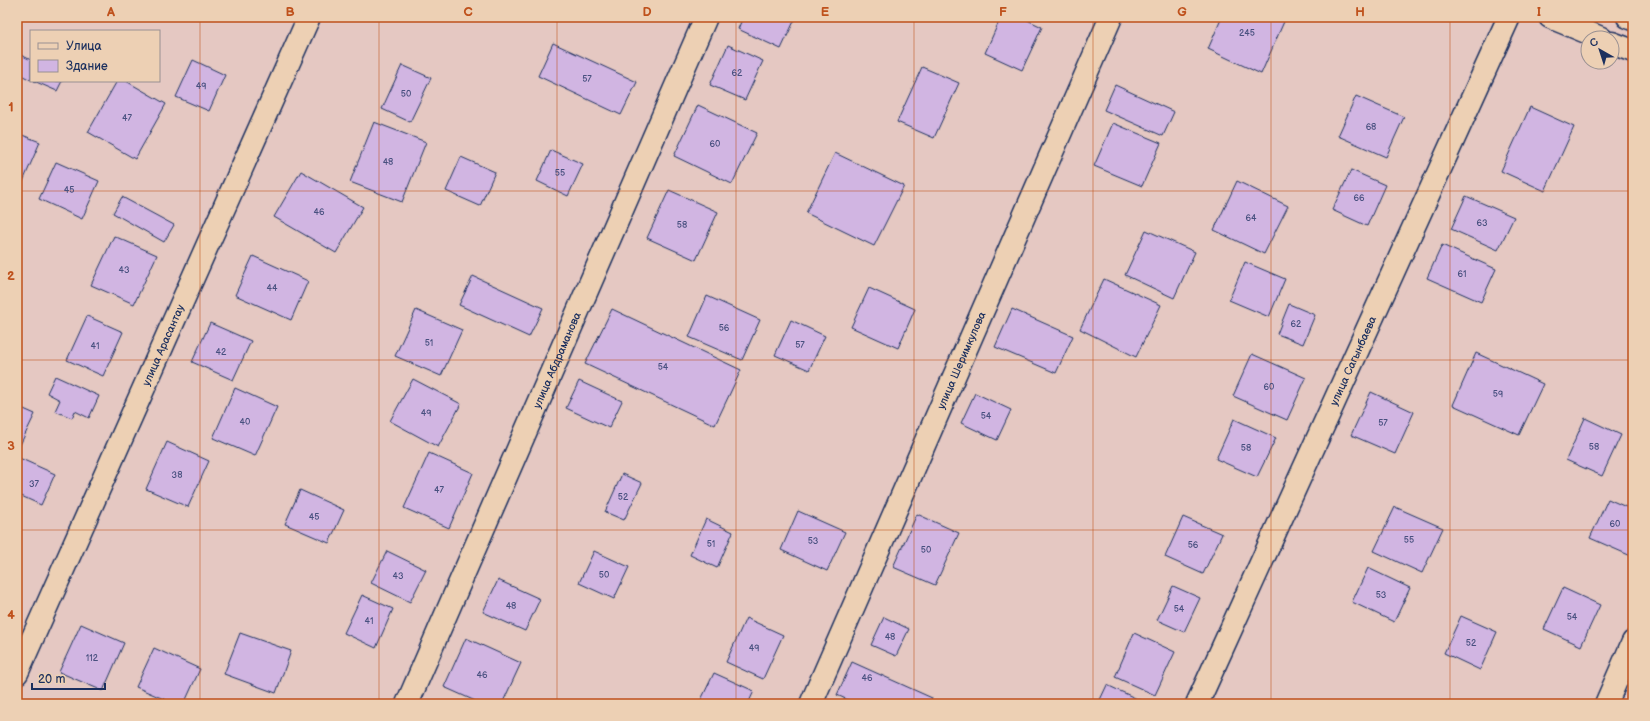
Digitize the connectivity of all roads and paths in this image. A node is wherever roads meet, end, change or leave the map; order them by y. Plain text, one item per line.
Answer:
1 (309, 17) edge
2 (706, 17) edge
3 (1111, 17) edge
4 (1509, 17) edge
5 (1550, 17) edge
6 (1628, 17) edge
7 (1633, 19) edge
8 (1582, 30) edge
9 (1620, 45) edge
10 (1633, 51) edge
11 (1633, 642) edge
12 (17, 673) edge
13 (407, 704) edge
14 (811, 704) edge
15 (1196, 704) edge
16 (1606, 704) edge

1 - 12 street, улица Арасантау
2 - 13 street, улица Абдраманова
3 - 14 street, улица Шеримкулова
4 - 15 street, улица Сагынбаева
5 - 8 street
6 - 7 street
9 - 10 street
11 - 16 street

